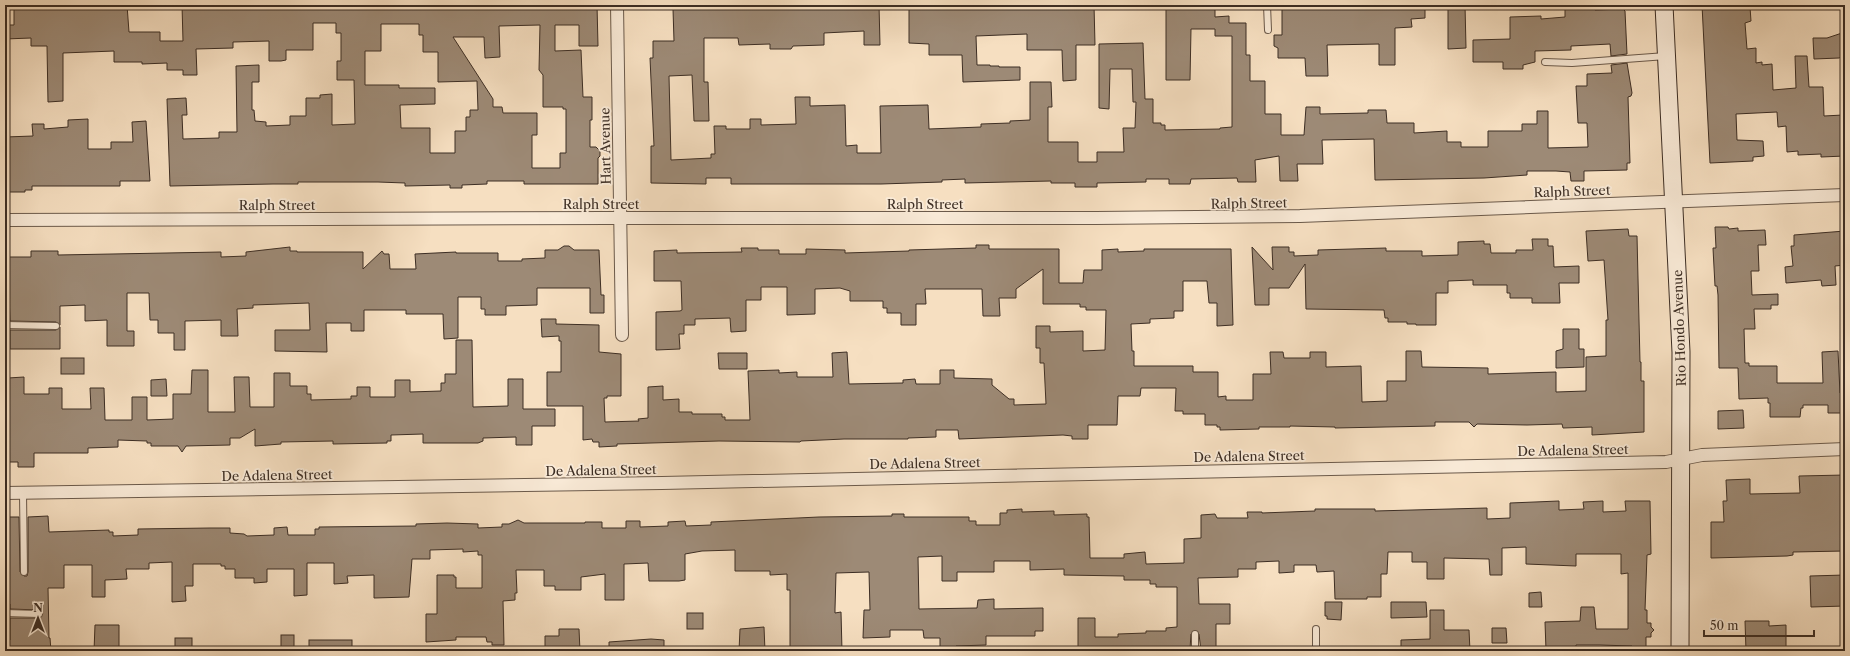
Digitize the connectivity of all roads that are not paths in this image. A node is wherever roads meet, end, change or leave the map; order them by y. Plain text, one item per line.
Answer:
1 (617, 5) edge
2 (1267, 5) edge
3 (1664, 5) edge
4 (1268, 30) dead end
5 (1668, 56) junction
6 (1545, 62) dead end
7 (1845, 195) edge
8 (1673, 201) junction
9 (620, 218) junction
10 (5, 220) edge
11 (5, 326) edge
12 (56, 326) dead end
13 (622, 335) dead end
14 (1845, 449) edge
15 (1681, 459) junction
16 (5, 493) edge
17 (23, 493) junction
18 (24, 572) dead end
19 (5, 613) edge
20 (39, 614) dead end
21 (1316, 629) dead end
22 (1195, 634) dead end
23 (1195, 651) edge
24 (1316, 651) edge
25 (1680, 651) edge

1 - 9 street, Hart Avenue
2 - 4 lane
3 - 5 street, Rio Hondo Avenue
5 - 6 lane
5 - 8 street, Rio Hondo Avenue
7 - 8 street, Ralph Street
8 - 9 street, Ralph Street
8 - 15 street, Rio Hondo Avenue
9 - 10 street, Ralph Street
9 - 13 street, Hart Avenue
11 - 12 lane
14 - 15 street, De Adalena Street
15 - 17 street, De Adalena Street
15 - 25 street, Rio Hondo Avenue
16 - 17 street, De Adalena Street
17 - 18 lane
19 - 20 lane
21 - 24 lane
22 - 23 lane

